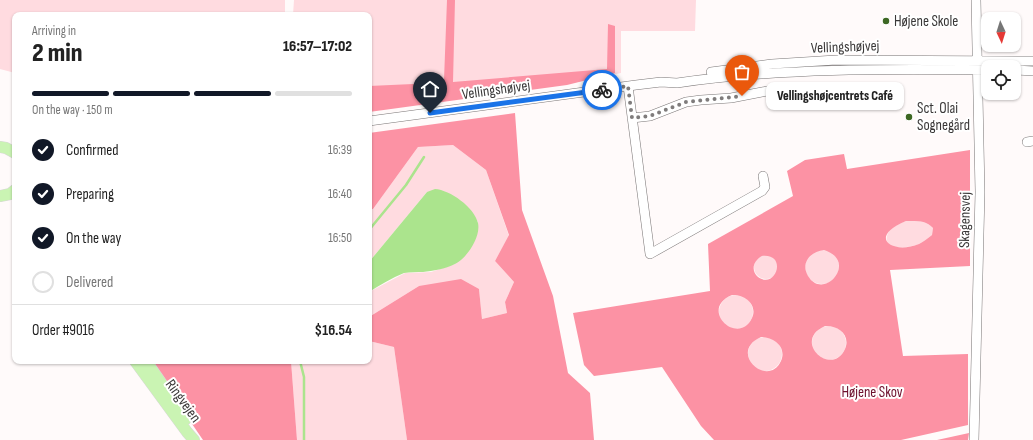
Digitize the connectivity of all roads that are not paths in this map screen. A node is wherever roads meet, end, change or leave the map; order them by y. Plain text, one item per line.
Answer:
1 (976, 0) edge
2 (977, 60) junction
3 (1033, 61) edge
4 (977, 70) junction
5 (981, 70) edge
6 (1021, 70) edge
7 (1033, 71) edge
8 (661, 82) junction
9 (628, 86) junction
10 (817, 88) dead end
11 (632, 118) junction
12 (372, 121) edge
13 (0, 147) edge
14 (12, 151) edge
15 (763, 176) dead end
16 (137, 364) edge
17 (148, 364) edge
18 (194, 440) edge
19 (198, 440) edge
20 (974, 440) edge

1 - 2 street, Skagensvej
2 - 3 street, Vellingshøjvej
2 - 4 street, Skagensvej
2 - 8 street, Vellingshøjvej
4 - 5 street, Vellingshøjvej
4 - 8 street, Vellingshøjvej
4 - 20 street, Skagensvej
6 - 7 street
8 - 9 street, Vellingshøjvej
9 - 11 street
9 - 12 street, Vellingshøjvej
10 - 11 street
11 - 15 street
13 - 14 main road
16 - 18 main road, Ringvejen
17 - 19 main road, Ringvejen

